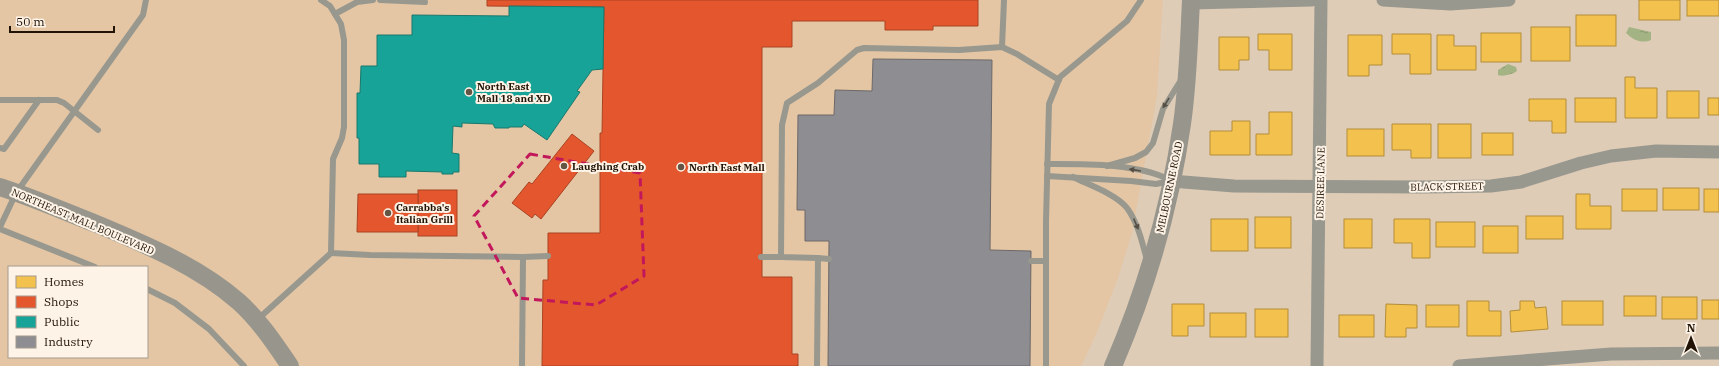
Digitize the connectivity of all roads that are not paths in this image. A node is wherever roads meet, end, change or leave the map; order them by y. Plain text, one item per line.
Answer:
1 (146, 0) edge
2 (321, 0) edge
3 (373, 0) edge
4 (380, 0) edge
5 (1004, 0) edge
6 (1141, 0) edge
7 (1312, 0) edge
8 (1321, 0) edge
9 (1383, 0) edge
10 (1509, 0) edge
11 (425, 2) dead end
12 (1191, 2) edge
13 (335, 14) junction
14 (1002, 47) junction
15 (1187, 70) junction
16 (1059, 80) junction
17 (0, 100) edge
18 (39, 100) junction
19 (74, 111) junction
20 (98, 130) dead end
21 (0, 148) edge
22 (1719, 152) edge
23 (1047, 164) junction
24 (1107, 166) junction
25 (1047, 176) junction
26 (1073, 177) junction
27 (1171, 181) junction
28 (1320, 187) junction
29 (8, 190) edge
30 (0, 228) edge
31 (331, 253) junction
32 (548, 256) dead end
33 (523, 257) junction
34 (761, 257) dead end
35 (781, 257) junction
36 (818, 258) junction
37 (829, 259) dead end
38 (1031, 261) dead end
39 (1046, 261) junction
40 (93, 266) edge
41 (1149, 267) junction
42 (148, 290) edge
43 (256, 321) junction
44 (1719, 352) edge
45 (241, 364) edge
46 (1532, 364) edge
47 (290, 366) edge
48 (522, 366) edge
49 (817, 366) edge
50 (1046, 366) edge
51 (1113, 366) edge
52 (1317, 366) edge
53 (1459, 366) edge

1 - 19 lane
2 - 13 lane
3 - 13 lane
4 - 11 lane
5 - 14 lane
6 - 16 lane
7 - 12 street
8 - 28 street, DESIREE LANE
9 - 10 street
12 - 15 main road, MELBOURNE ROAD
13 - 31 lane
14 - 16 lane
14 - 35 lane
15 -> 24 lane
15 - 27 main road, MELBOURNE ROAD
16 - 23 lane
17 - 18 lane
18 - 19 lane
18 - 21 lane
19 - 20 lane
19 - 29 lane
22 - 28 street, BLACK STREET
23 - 24 lane
23 - 25 lane
27 -> 24 lane
25 - 26 lane
25 - 39 lane
26 - 27 lane
26 -> 41 lane
27 - 28 street, BLACK STREET
27 - 41 main road, MELBOURNE ROAD
28 - 52 street, DESIREE LANE
29 - 30 lane
29 - 43 main road, NORTHEAST MALL BOULEVARD
30 - 40 lane
31 - 33 lane
31 - 43 lane
32 - 33 lane
33 - 48 lane
34 - 35 lane
35 - 36 lane
36 - 37 lane
36 - 49 lane
38 - 39 lane
39 - 50 lane
41 - 51 main road, MELBOURNE ROAD
42 - 45 lane
43 - 47 main road, NORTHEAST MALL BOULEVARD
44 - 46 street
46 - 53 street

